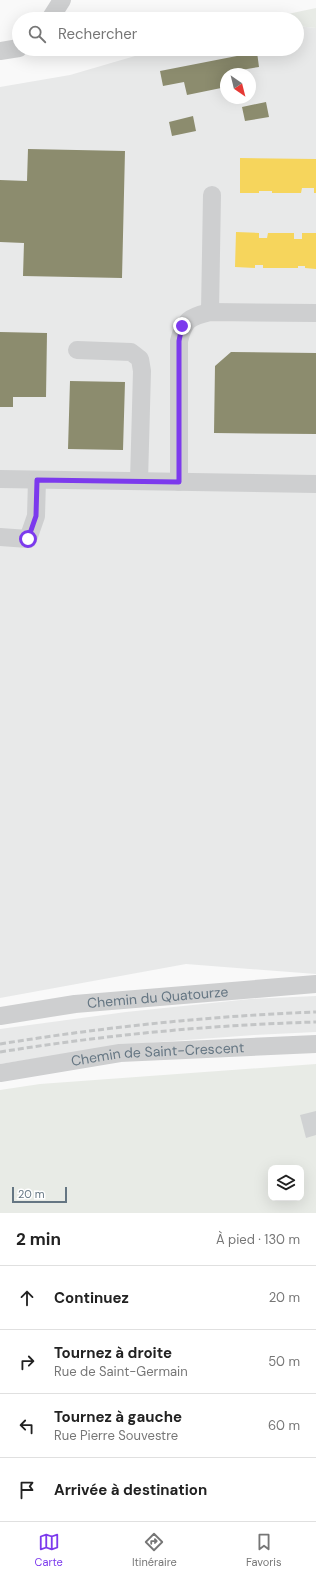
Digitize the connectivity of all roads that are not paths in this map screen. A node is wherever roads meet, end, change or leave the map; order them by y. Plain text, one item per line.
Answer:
1 (62, 0) edge
2 (54, 12) edge
3 (12, 49) edge
4 (0, 52) edge
5 (212, 195) dead end
6 (210, 312) junction
7 (316, 313) edge
8 (77, 350) dead end
9 (0, 479) edge
10 (37, 480) junction
11 (139, 481) junction
12 (179, 482) junction
13 (316, 484) edge
14 (0, 537) edge
15 (316, 984) edge
16 (0, 1016) edge
17 (316, 1044) edge
18 (0, 1073) edge

1 - 2 street
3 - 4 street
5 - 6 street
6 - 7 street
6 - 12 street
8 - 11 street
9 - 10 street
10 - 11 street
10 - 14 street
11 - 12 street
12 - 13 street
15 - 16 street, Chemin du Quatourze
17 - 18 street, Chemin de Saint-Crescent

